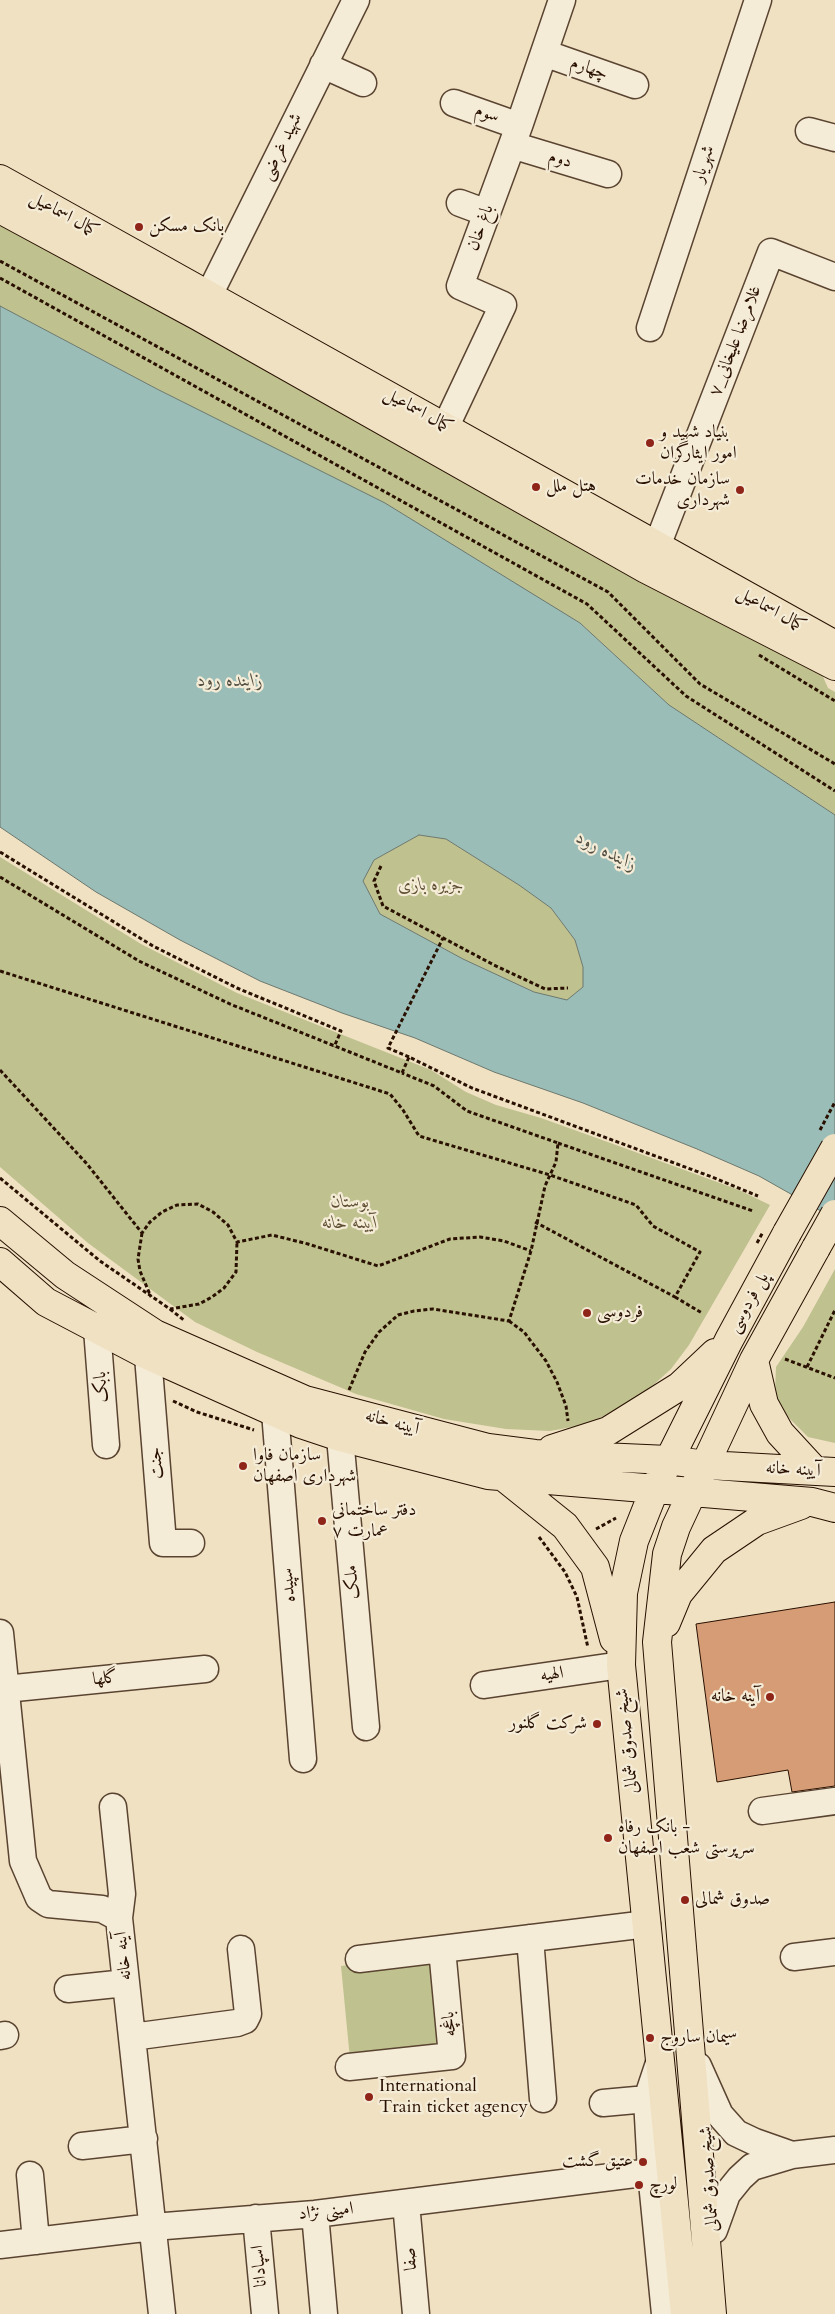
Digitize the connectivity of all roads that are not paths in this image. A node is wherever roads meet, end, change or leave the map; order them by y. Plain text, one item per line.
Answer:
1 (356, 0) edge
2 (562, 0) edge
3 (758, 0) edge
4 (544, 53) junction
5 (323, 65) junction
6 (364, 82) dead end
7 (635, 85) dead end
8 (454, 103) dead end
9 (809, 131) dead end
10 (515, 136) junction
11 (835, 138) edge
12 (608, 174) dead end
13 (0, 179) edge
14 (460, 203) dead end
15 (0, 209) edge
16 (487, 213) junction
17 (835, 277) edge
18 (204, 305) junction
19 (650, 328) dead end
20 (440, 437) junction
21 (651, 558) junction
22 (831, 657) edge
23 (835, 685) edge
24 (835, 1148) edge
25 (835, 1214) edge
26 (0, 1220) edge
27 (0, 1262) edge
28 (97, 1329) junction
29 (729, 1340) junction
30 (148, 1356) junction
31 (754, 1360) junction
32 (275, 1412) junction
33 (340, 1437) junction
34 (106, 1444) dead end
35 (535, 1454) junction
36 (668, 1460) junction
37 (706, 1465) junction
38 (825, 1472) edge
39 (504, 1476) junction
40 (655, 1488) junction
41 (692, 1493) junction
42 (823, 1505) edge
43 (191, 1543) dead end
44 (0, 1633) edge
45 (657, 1642) junction
46 (621, 1665) junction
47 (205, 1669) dead end
48 (484, 1685) dead end
49 (5, 1690) junction
50 (4, 1720) edge
51 (366, 1727) dead end
52 (304, 1759) dead end
53 (835, 1801) edge
54 (113, 1807) dead end
55 (762, 1811) dead end
56 (12, 1863) edge
57 (119, 1918) junction
58 (647, 1924) junction
59 (530, 1938) junction
60 (241, 1949) dead end
61 (442, 1949) junction
62 (835, 1952) edge
63 (794, 1957) dead end
64 (359, 1959) dead end
65 (126, 1983) junction
66 (68, 1989) dead end
67 (132, 2037) junction
68 (694, 2055) junction
69 (660, 2059) junction
70 (349, 2067) dead end
71 (543, 2099) dead end
72 (648, 2099) junction
73 (603, 2102) dead end
74 (144, 2139) junction
75 (82, 2146) dead end
76 (835, 2150) edge
77 (792, 2155) junction
78 (661, 2171) junction
79 (30, 2175) dead end
80 (406, 2203) junction
81 (315, 2214) junction
82 (256, 2218) junction
83 (153, 2227) junction
84 (714, 2230) junction
85 (36, 2241) junction
86 (0, 2245) edge
87 (162, 2314) edge
88 (265, 2314) edge
89 (324, 2314) edge
90 (416, 2314) edge
91 (665, 2314) edge
92 (684, 2314) edge
93 (712, 2314) edge
94 (722, 2314) edge

1 - 5 street, شهید غرضی
2 - 4 street, باغ خان
3 - 19 street, شهریار
4 - 7 street, چهارم
4 - 10 street, باغ خان
5 - 6 street
5 - 18 street, شهید غرضی
8 - 10 street, سوم
9 - 11 street
10 - 12 street, دوم
10 - 16 street, باغ خان
13 - 18 main road, کمال اسماعیل
14 - 16 street
15 - 18 main road, کمال اسماعیل
16 - 20 street, باغ خان
17 - 21 street, ۷_غلامرضا علیخانی
18 - 20 main road, کمال اسماعیل
20 - 21 main road, کمال اسماعیل
21 - 22 main road, کمال اسماعیل
22 - 23 main road
24 - 29 main road, پل فردوسی, bridge
25 - 31 main road, پل فردوسی, bridge
26 - 35 main road, آیینه خانه
27 - 28 main road, آیینه خانه
28 - 30 main road, آیینه خانه
28 - 34 street, بابک
29 - 35 main road
29 - 36 main road, پل فردوسی
30 - 32 main road, آیینه خانه
30 - 43 street, جنت
31 - 37 main road, پل فردوسی
31 - 38 main road
32 - 33 main road, آیینه خانه
32 - 52 street, سپیده
33 - 39 main road, آیینه خانه
33 - 51 street, ملک
35 - 36 main road, آیینه خانه
36 - 37 main road, آیینه خانه
36 - 40 main road, شیخ صدوق شمالی
37 - 38 main road, آیینه خانه
37 - 41 main road, شیخ صدوق شمالی
39 - 40 main road, آیینه خانه
39 - 46 main road
40 - 41 main road, آیینه خانه
40 - 46 main road, شیخ صدوق شمالی
41 - 42 main road, آیینه خانه
41 - 45 main road, شیخ صدوق شمالی
42 - 45 main road
44 - 49 street, آینه خانه
45 - 68 main road, شیخ صدوق شمالی
46 - 48 street, الهیه
46 - 58 main road, شیخ صدوق شمالی
47 - 49 street, گلها
49 - 50 street, آینه خانه
50 - 56 street, آینه خانه
53 - 55 street
54 - 57 street
56 - 57 street, آینه خانه
57 - 65 street, آینه خانه
58 - 59 street
58 - 69 main road, شیخ صدوق شمالی
59 - 61 street
59 - 71 street
60 - 67 street
61 - 64 street
61 - 70 street, باغچه
62 - 63 street
65 - 66 street
65 - 67 street, آینه خانه
67 - 74 street, آینه خانه
68 - 77 street
68 - 84 street, شیخ صدوق شمالی
68 - 93 main road, شیخ صدوق شمالی
69 - 72 street, شیخ صدوق شمالی
69 - 78 main road, شیخ صدوق شمالی
72 - 73 street
72 - 78 street, شیخ صدوق شمالی
74 - 75 street
74 - 83 street, آینه خانه
76 - 77 street
77 - 84 street
78 - 80 street, امینی نژاد
78 - 91 street, شیخ صدوق شمالی
78 - 92 main road, شیخ صدوق شمالی
79 - 85 street
80 - 81 street, امینی نژاد
80 - 90 street, صفا
81 - 82 street, امینی نژاد
81 - 89 street
82 - 83 street, امینی نژاد
82 - 88 street, اسپادانا
83 - 85 street, امینی نژاد
83 - 87 street, آینه خانه
84 - 94 street, شیخ صدوق شمالی
85 - 86 street, امینی نژاد

